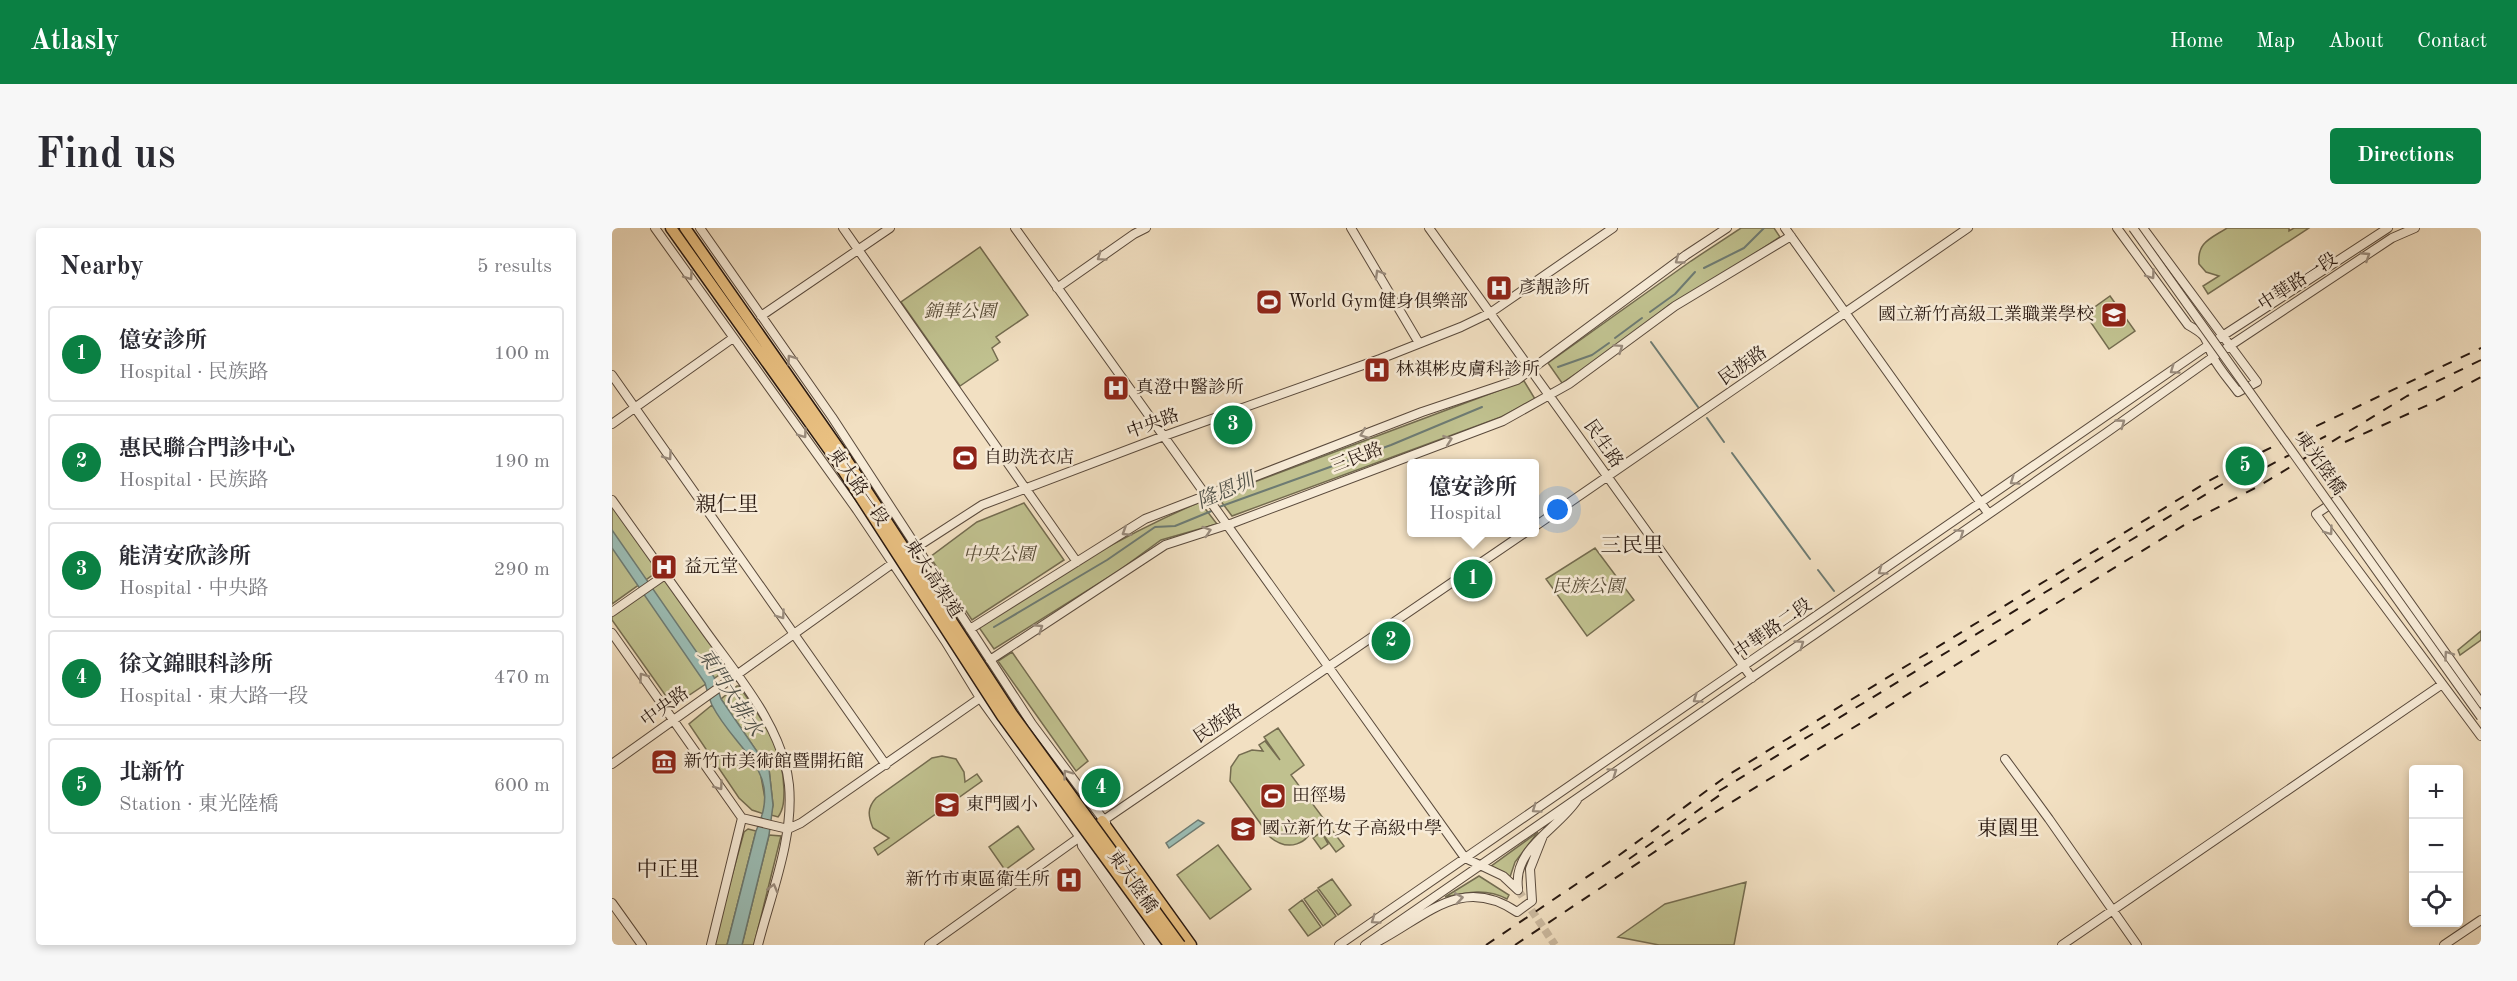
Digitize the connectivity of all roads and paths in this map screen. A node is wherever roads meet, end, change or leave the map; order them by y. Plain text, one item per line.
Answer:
1 (655, 228) edge
2 (671, 228) edge
3 (685, 228) edge
4 (700, 228) edge
5 (843, 228) edge
6 (890, 228) edge
7 (1015, 228) edge
8 (1146, 228) edge
9 (1351, 228) edge
10 (1430, 228) edge
11 (1613, 228) edge
12 (1727, 228) edge
13 (1785, 228) edge
14 (1968, 228) edge
15 (2117, 228) edge
16 (2133, 228) edge
17 (2143, 228) edge
18 (2388, 228) edge
19 (2415, 228) edge
20 (1791, 236) junction
21 (2392, 238) junction
22 (858, 251) junction
23 (1058, 288) junction
24 (1490, 313) junction
25 (1846, 313) junction
26 (761, 316) junction
27 (2222, 336) junction
28 (733, 338) junction
29 (1419, 343) junction
30 (2210, 345) junction
31 (2229, 346) junction
32 (2213, 357) junction
33 (1531, 370) junction
34 (612, 375) edge
35 (1548, 395) junction
36 (635, 408) junction
37 (612, 424) edge
38 (1164, 436) junction
39 (840, 458) junction
40 (1607, 476) junction
41 (1025, 488) junction
42 (1206, 494) junction
43 (612, 500) edge
44 (1982, 503) junction
45 (1988, 513) junction
46 (1539, 524) edge
47 (1227, 525) junction
48 (1519, 537) edge
49 (917, 547) junction
50 (1077, 562) junction
51 (893, 563) junction
52 (665, 575) junction
53 (2413, 605) junction
54 (612, 612) edge
55 (2392, 619) junction
56 (970, 629) junction
57 (612, 633) edge
58 (794, 634) junction
59 (990, 660) junction
60 (1329, 667) junction
61 (1745, 667) junction
62 (737, 675) junction
63 (1752, 678) junction
64 (2441, 685) junction
65 (980, 698) junction
66 (2481, 703) edge
67 (2481, 717) edge
68 (674, 720) junction
69 (2481, 736) edge
70 (2005, 759) dead end
71 (612, 764) edge
72 (886, 765) junction
73 (1580, 795) junction
74 (742, 818) junction
75 (1102, 821) junction
76 (788, 829) junction
77 (1081, 836) junction
78 (1543, 836) junction
79 (1465, 858) junction
80 (1479, 866) junction
81 (612, 903) edge
82 (2113, 910) junction
83 (2481, 920) edge
84 (642, 945) edge
85 (711, 945) edge
86 (758, 945) edge
87 (929, 945) edge
88 (1150, 945) edge
89 (1158, 945) edge
90 (1169, 945) edge
91 (1180, 945) edge
92 (1193, 945) edge
93 (1339, 945) edge
94 (1365, 945) edge
95 (1371, 945) edge
96 (2062, 945) edge
97 (2137, 945) edge
98 (2444, 945) edge

1 -> 28 street, 東大路一段
2 - 39 main road, 東大高架道
3 - 39 main road, 東大高架道
4 - 26 street, 東大路一段
5 - 22 street
6 - 22 street
7 - 23 street
8 -> 23 street
29 -> 9 street
10 - 24 street, 民生路
11 - 24 street, 中央路
12 -> 33 street, 三民路
13 - 20 street
14 - 25 street, 民族路
15 -> 30 street
16 - 67 street, 東光陸橋, bridge
17 - 27 street
18 - 21 street
18 - 27 street, 中華路一段
19 - 21 street, 中華路一段
20 - 25 street
35 -> 20 street, 三民路
31 -> 21 street, 中華路一段
22 - 26 street
22 - 41 street
23 - 38 street
24 - 29 street, 中央路
24 - 33 street, 民生路
25 - 40 street, 民族路
25 - 44 street
49 -> 26 street, 東大路一段
27 - 30 street, 中華路二段
27 - 31 street
28 - 36 street
28 -> 51 street, 東大路一段
29 - 38 street, 中央路
30 - 32 street
30 -> 44 street, 中華路二段
31 - 32 street, 中華路二段
31 - 32 street
45 -> 32 street, 中華路二段
33 - 35 street, 民生路
33 -> 42 street, 三民路
34 - 36 street
35 - 40 street, 民生路
47 -> 35 street, 三民路
36 - 37 street
36 -> 58 street
38 - 41 street, 中央路
38 - 42 street
39 - 90 main road, 東大高架道, bridge
39 - 91 main road, 東大高架道, bridge
40 - 46 street, 民族路
40 - 61 street, 民生路
41 - 49 street, 中央路
41 - 50 street
42 - 47 street
42 -> 50 street, 三民路
43 - 52 street
44 - 45 street
44 -> 61 street, 中華路二段
63 -> 45 street, 中華路二段
59 -> 47 street, 三民路
47 - 60 street
48 - 60 street, 民族路
49 - 51 street, 中央路
49 - 56 street, 東大路一段
50 - 56 street, 三民路
51 - 58 street, 中央路
51 - 65 street, 東大路一段
52 - 54 street
52 - 62 street
53 - 55 street
53 -> 55 street
66 -> 53 street
55 - 64 street
56 - 59 street, 東大路一段
68 -> 57 street
58 - 62 street, 中央路
58 - 72 street
75 -> 59 street, 東大路一段
60 - 75 street, 民族路
60 - 79 street
61 - 63 street, 民生路
61 -> 79 street, 中華路二段
62 - 68 street, 中央路
62 - 76 street
73 -> 63 street, 中華路二段
64 - 69 street
64 - 82 street
65 - 72 street
65 - 77 street, 東大路一段
68 - 71 street, 中央路
68 -> 74 street
70 - 82 street
72 - 76 street
73 - 78 street
73 - 80 street, 中華路二段
74 - 76 street
74 - 85 street
75 - 77 street, 民族路
75 - 92 main road
86 -> 76 street
77 - 87 street, 民族路
77 - 88 street, 東大路一段
77 - 89 street, 東大陸橋
78 - 80 street
95 -> 78 street
79 - 80 street
79 -> 93 street, 中華路二段
80 - 94 street, 中華路二段
81 - 84 street
82 - 96 street
82 - 97 street
83 - 98 street

